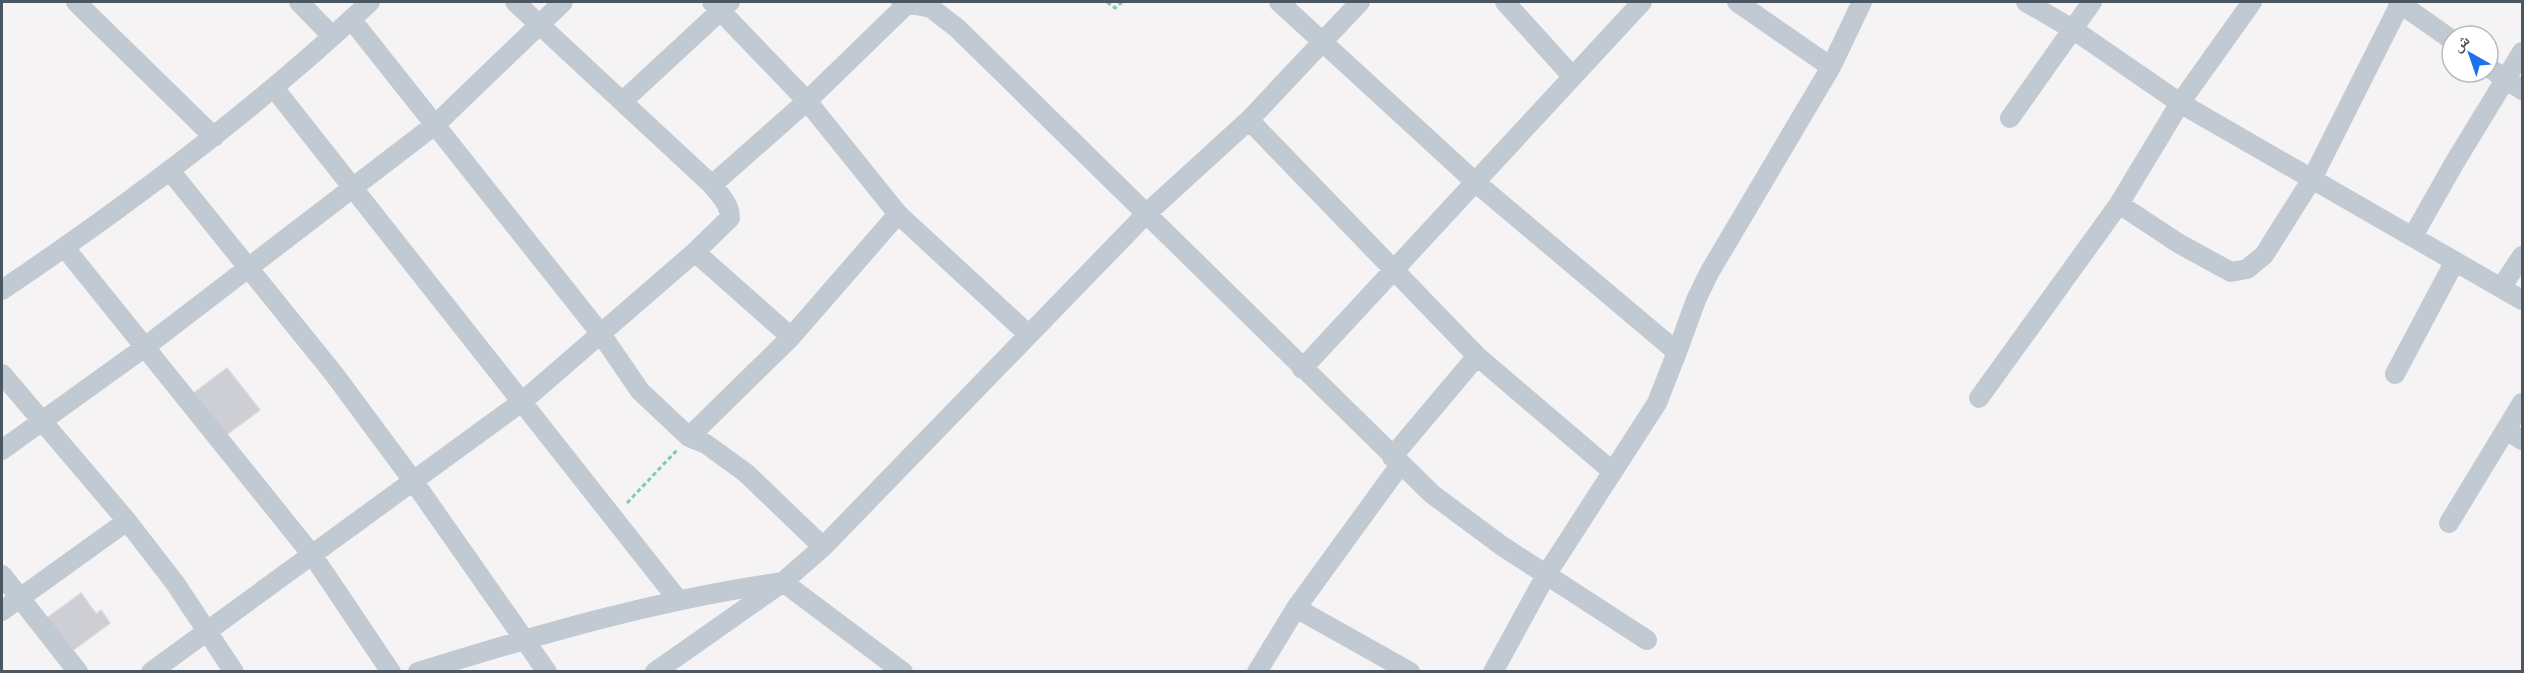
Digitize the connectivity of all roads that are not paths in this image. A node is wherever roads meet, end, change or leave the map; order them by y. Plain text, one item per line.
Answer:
1 (76, 2) edge
2 (299, 2) edge
3 (370, 2) edge
4 (515, 2) edge
5 (563, 2) edge
6 (906, 2) edge
7 (1279, 2) edge
8 (1360, 2) edge
9 (1505, 2) edge
10 (1642, 2) edge
11 (1737, 2) edge
12 (1862, 2) edge
13 (2026, 2) edge
14 (2092, 2) edge
15 (2252, 2) edge
16 (2400, 2) edge
17 (721, 4) edge
18 (351, 19) junction
19 (540, 25) junction
20 (2073, 30) junction
21 (2440, 31) edge
22 (332, 36) junction
23 (1323, 43) junction
24 (2523, 52) edge
25 (1831, 67) junction
26 (2500, 75) edge
27 (1572, 76) junction
28 (2505, 79) junction
29 (274, 88) junction
30 (2523, 90) edge
31 (807, 100) junction
32 (623, 101) junction
33 (2180, 103) junction
34 (2010, 118) dead end
35 (1249, 120) junction
36 (436, 124) junction
37 (214, 137) junction
38 (171, 172) junction
39 (2312, 179) junction
40 (1474, 181) junction
41 (712, 185) junction
42 (355, 189) junction
43 (2119, 204) junction
44 (898, 214) junction
45 (1146, 214) junction
46 (2413, 236) junction
47 (65, 248) junction
48 (695, 252) junction
49 (2523, 256) edge
50 (2455, 261) junction
51 (250, 267) junction
52 (1394, 270) junction
53 (2501, 288) junction
54 (2, 290) edge
55 (2523, 300) edge
56 (601, 334) junction
57 (1028, 334) junction
58 (791, 337) junction
59 (145, 347) junction
60 (1677, 352) junction
61 (1477, 356) junction
62 (1302, 369) junction
63 (2, 374) edge
64 (2395, 374) dead end
65 (1978, 398) dead end
66 (523, 401) junction
67 (2523, 403) edge
68 (40, 422) junction
69 (2514, 435) edge
70 (689, 437) junction
71 (2, 450) edge
72 (1396, 461) junction
73 (1613, 472) junction
74 (414, 482) junction
75 (127, 521) junction
76 (2449, 523) dead end
77 (823, 547) junction
78 (313, 556) junction
79 (2, 575) edge
80 (1546, 575) junction
81 (783, 582) junction
82 (21, 597) junction
83 (679, 601) junction
84 (1296, 608) junction
85 (2, 611) edge
86 (208, 632) junction
87 (525, 639) junction
88 (1647, 640) dead end
89 (1409, 671) edge
90 (78, 672) edge
91 (151, 672) edge
92 (234, 672) edge
93 (391, 672) edge
94 (418, 672) edge
95 (547, 672) edge
96 (655, 672) edge
97 (903, 672) edge
98 (1257, 672) edge
99 (1493, 672) edge

1 - 37 street
2 - 22 street
3 - 18 street
4 - 19 street
5 - 19 street
6 - 31 street
6 - 45 street
7 - 23 street
8 - 23 street
9 - 27 street
10 - 27 street
11 - 25 street
12 - 25 street
13 - 20 street
14 - 20 street
15 - 33 street
16 - 21 street
16 - 39 street
17 - 31 street
17 - 32 street
18 - 22 street
18 - 36 street
19 - 32 street
19 - 36 street
20 - 33 street
20 - 34 street
22 - 29 street
23 - 35 street
23 - 40 street
24 - 28 street
25 - 60 street
26 - 28 street
27 - 40 street
28 - 30 street
28 - 46 street
29 - 37 street
29 - 42 street
31 - 41 street
31 - 44 street
32 - 41 street
33 - 39 street
33 - 43 street
35 - 45 street
35 - 52 street
36 - 42 street
36 - 56 street
37 - 38 street
38 - 47 street
38 - 51 street
39 - 43 street
39 - 46 street
40 - 52 street
40 - 60 street
41 - 48 street
42 - 51 street
42 - 66 street
43 - 65 street
44 - 57 street
44 - 58 street
45 - 57 street
45 - 62 street
46 - 50 street
47 - 54 street
47 - 59 street
48 - 56 street
48 - 58 street
49 - 53 street
50 - 53 street
50 - 64 street
51 - 59 street
51 - 74 street
52 - 61 street
52 - 62 street
53 - 55 street
56 - 66 street
56 - 70 street
57 - 77 street
58 - 70 street
59 - 68 street
59 - 78 street
60 - 73 street
61 - 72 street
61 - 73 street
62 - 72 street
63 - 68 street
66 - 74 street
66 - 83 street
67 - 69 street
68 - 71 street
68 - 75 street
69 - 76 street
70 - 77 street
72 - 80 street
72 - 84 street
73 - 80 street
74 - 78 street
74 - 87 street
75 - 82 street
75 - 86 street
77 - 81 street
78 - 86 street
78 - 93 street
79 - 82 street
80 - 88 street
80 - 99 street
81 - 83 street
81 - 96 street
81 - 97 street
82 - 85 street
82 - 90 street
83 - 87 street
84 - 89 street
84 - 98 street
86 - 91 street
86 - 92 street
87 - 94 street
87 - 95 street

